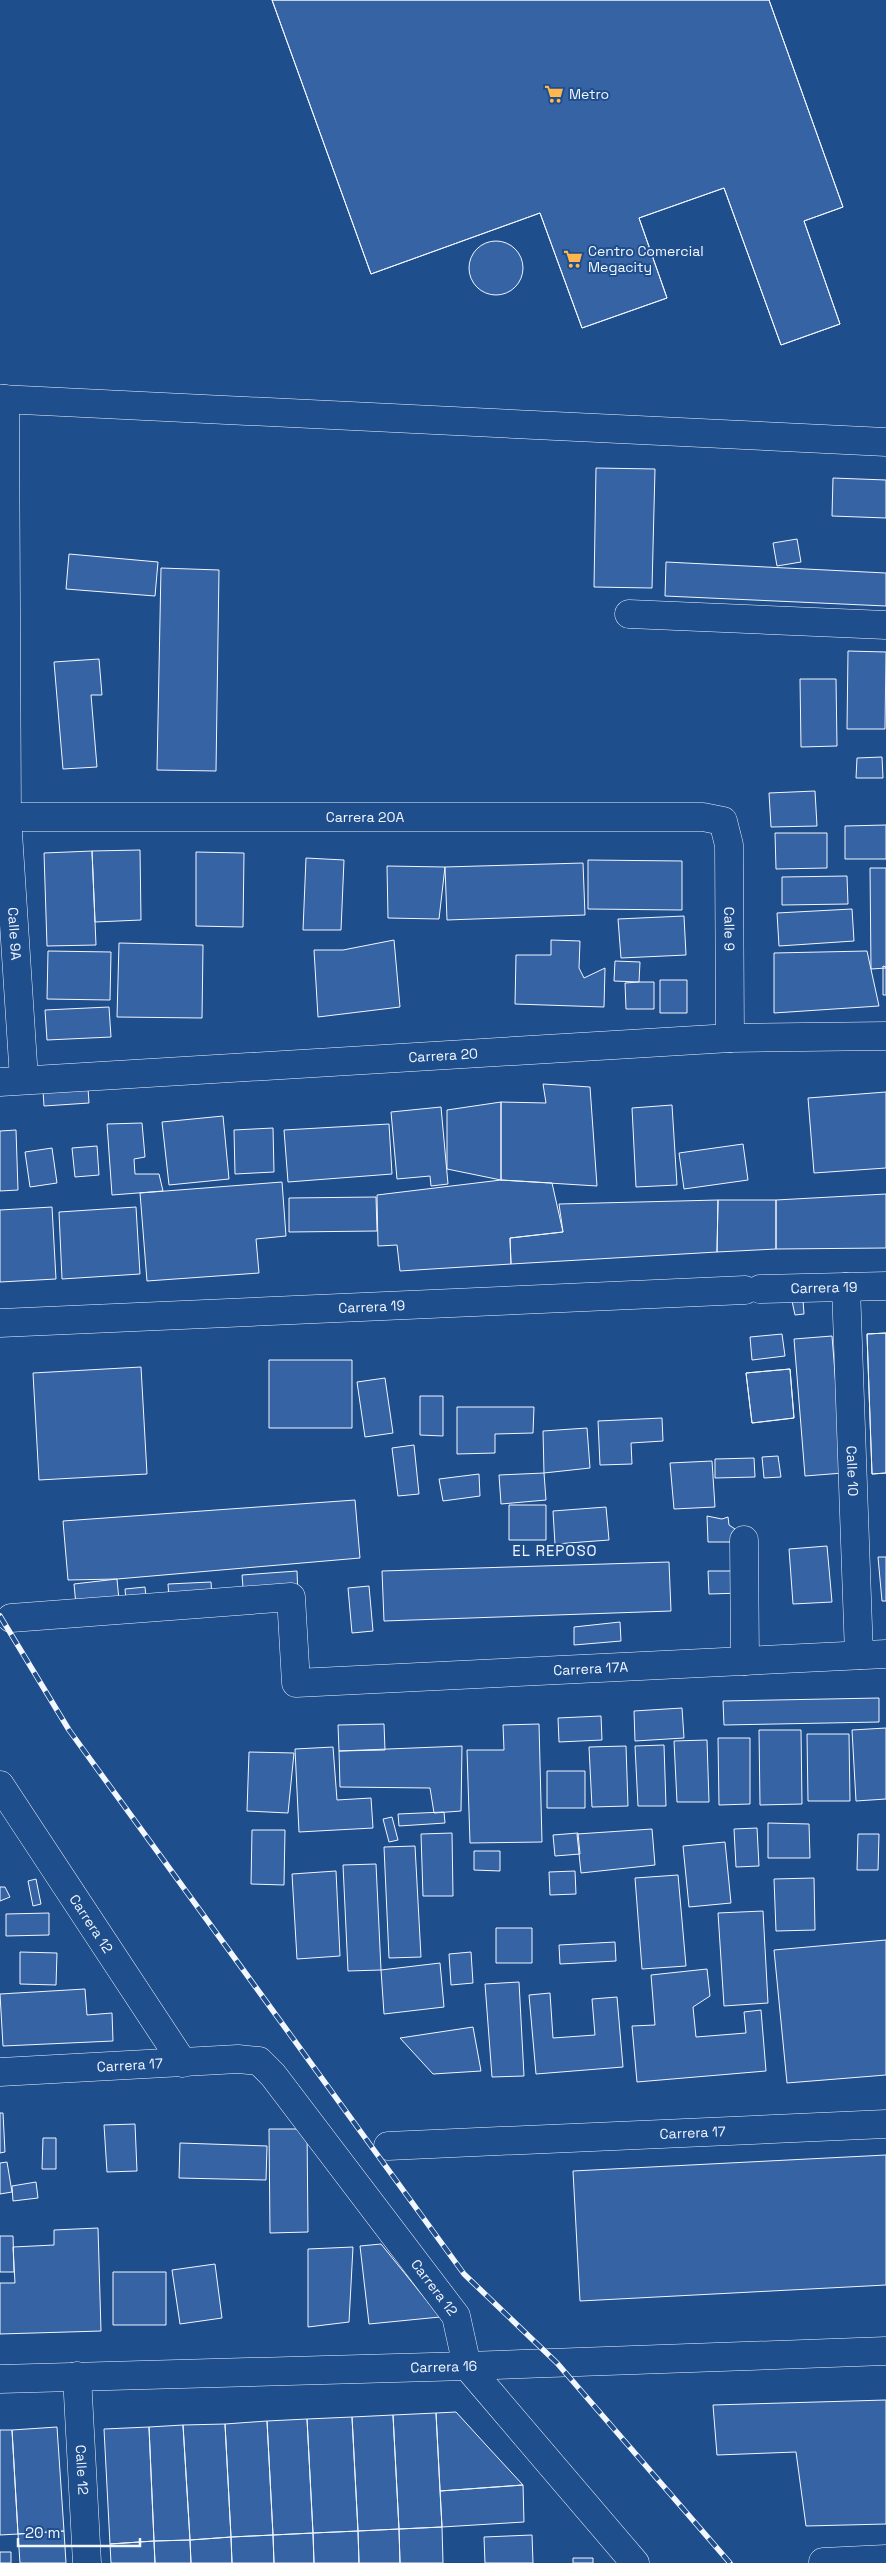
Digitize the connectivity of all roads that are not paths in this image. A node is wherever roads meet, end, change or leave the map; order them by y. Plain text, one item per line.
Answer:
1 (2, 399) edge
2 (886, 442) edge
3 (629, 614) dead end
4 (886, 625) edge
5 (6, 817) junction
6 (723, 821) joint
7 (8, 929) edge
8 (886, 1036) edge
9 (730, 1038) junction
10 (12, 1080) edge
11 (886, 1286) edge
12 (846, 1287) junction
13 (0, 1323) edge
14 (744, 1540) dead end
15 (11, 1618) dead end
16 (886, 1654) edge
17 (859, 1655) junction
18 (745, 1660) junction
19 (0, 1785) edge
20 (259, 2062) joint
21 (183, 2063) junction
22 (0, 2072) edge
23 (886, 2124) edge
24 (388, 2146) dead end
25 (886, 2351) edge
26 (467, 2366) junction
27 (77, 2376) junction
28 (0, 2379) edge
29 (886, 2559) edge
30 (823, 2562) edge
31 (87, 2563) edge
32 (635, 2563) edge

1 - 2 street
1 - 5 street, Calle 9A
3 - 4 street
5 - 6 street, Carrera 20A
5 - 7 street, Calle 9A
6 - 9 street, Calle 9
7 - 10 street, Calle 9A
8 - 9 street, Carrera 20
9 - 10 street, Carrera 20
11 - 12 street, Carrera 19
12 - 13 street, Carrera 19
12 - 17 street, Calle 10
14 - 18 street
15 - 18 street, Carrera 17A
16 - 17 street, Carrera 17A
17 - 18 street, Carrera 17A
19 - 21 street, Carrera 12
20 - 21 street, Carrera 17
20 - 26 street, Carrera 12
21 - 22 street, Carrera 17
23 - 24 street, Carrera 17
25 - 26 street, Carrera 16
26 - 27 street, Carrera 16
26 - 32 street, Carrera 12
27 - 28 street, Carrera 16
27 - 31 street, Calle 12
29 - 30 street

